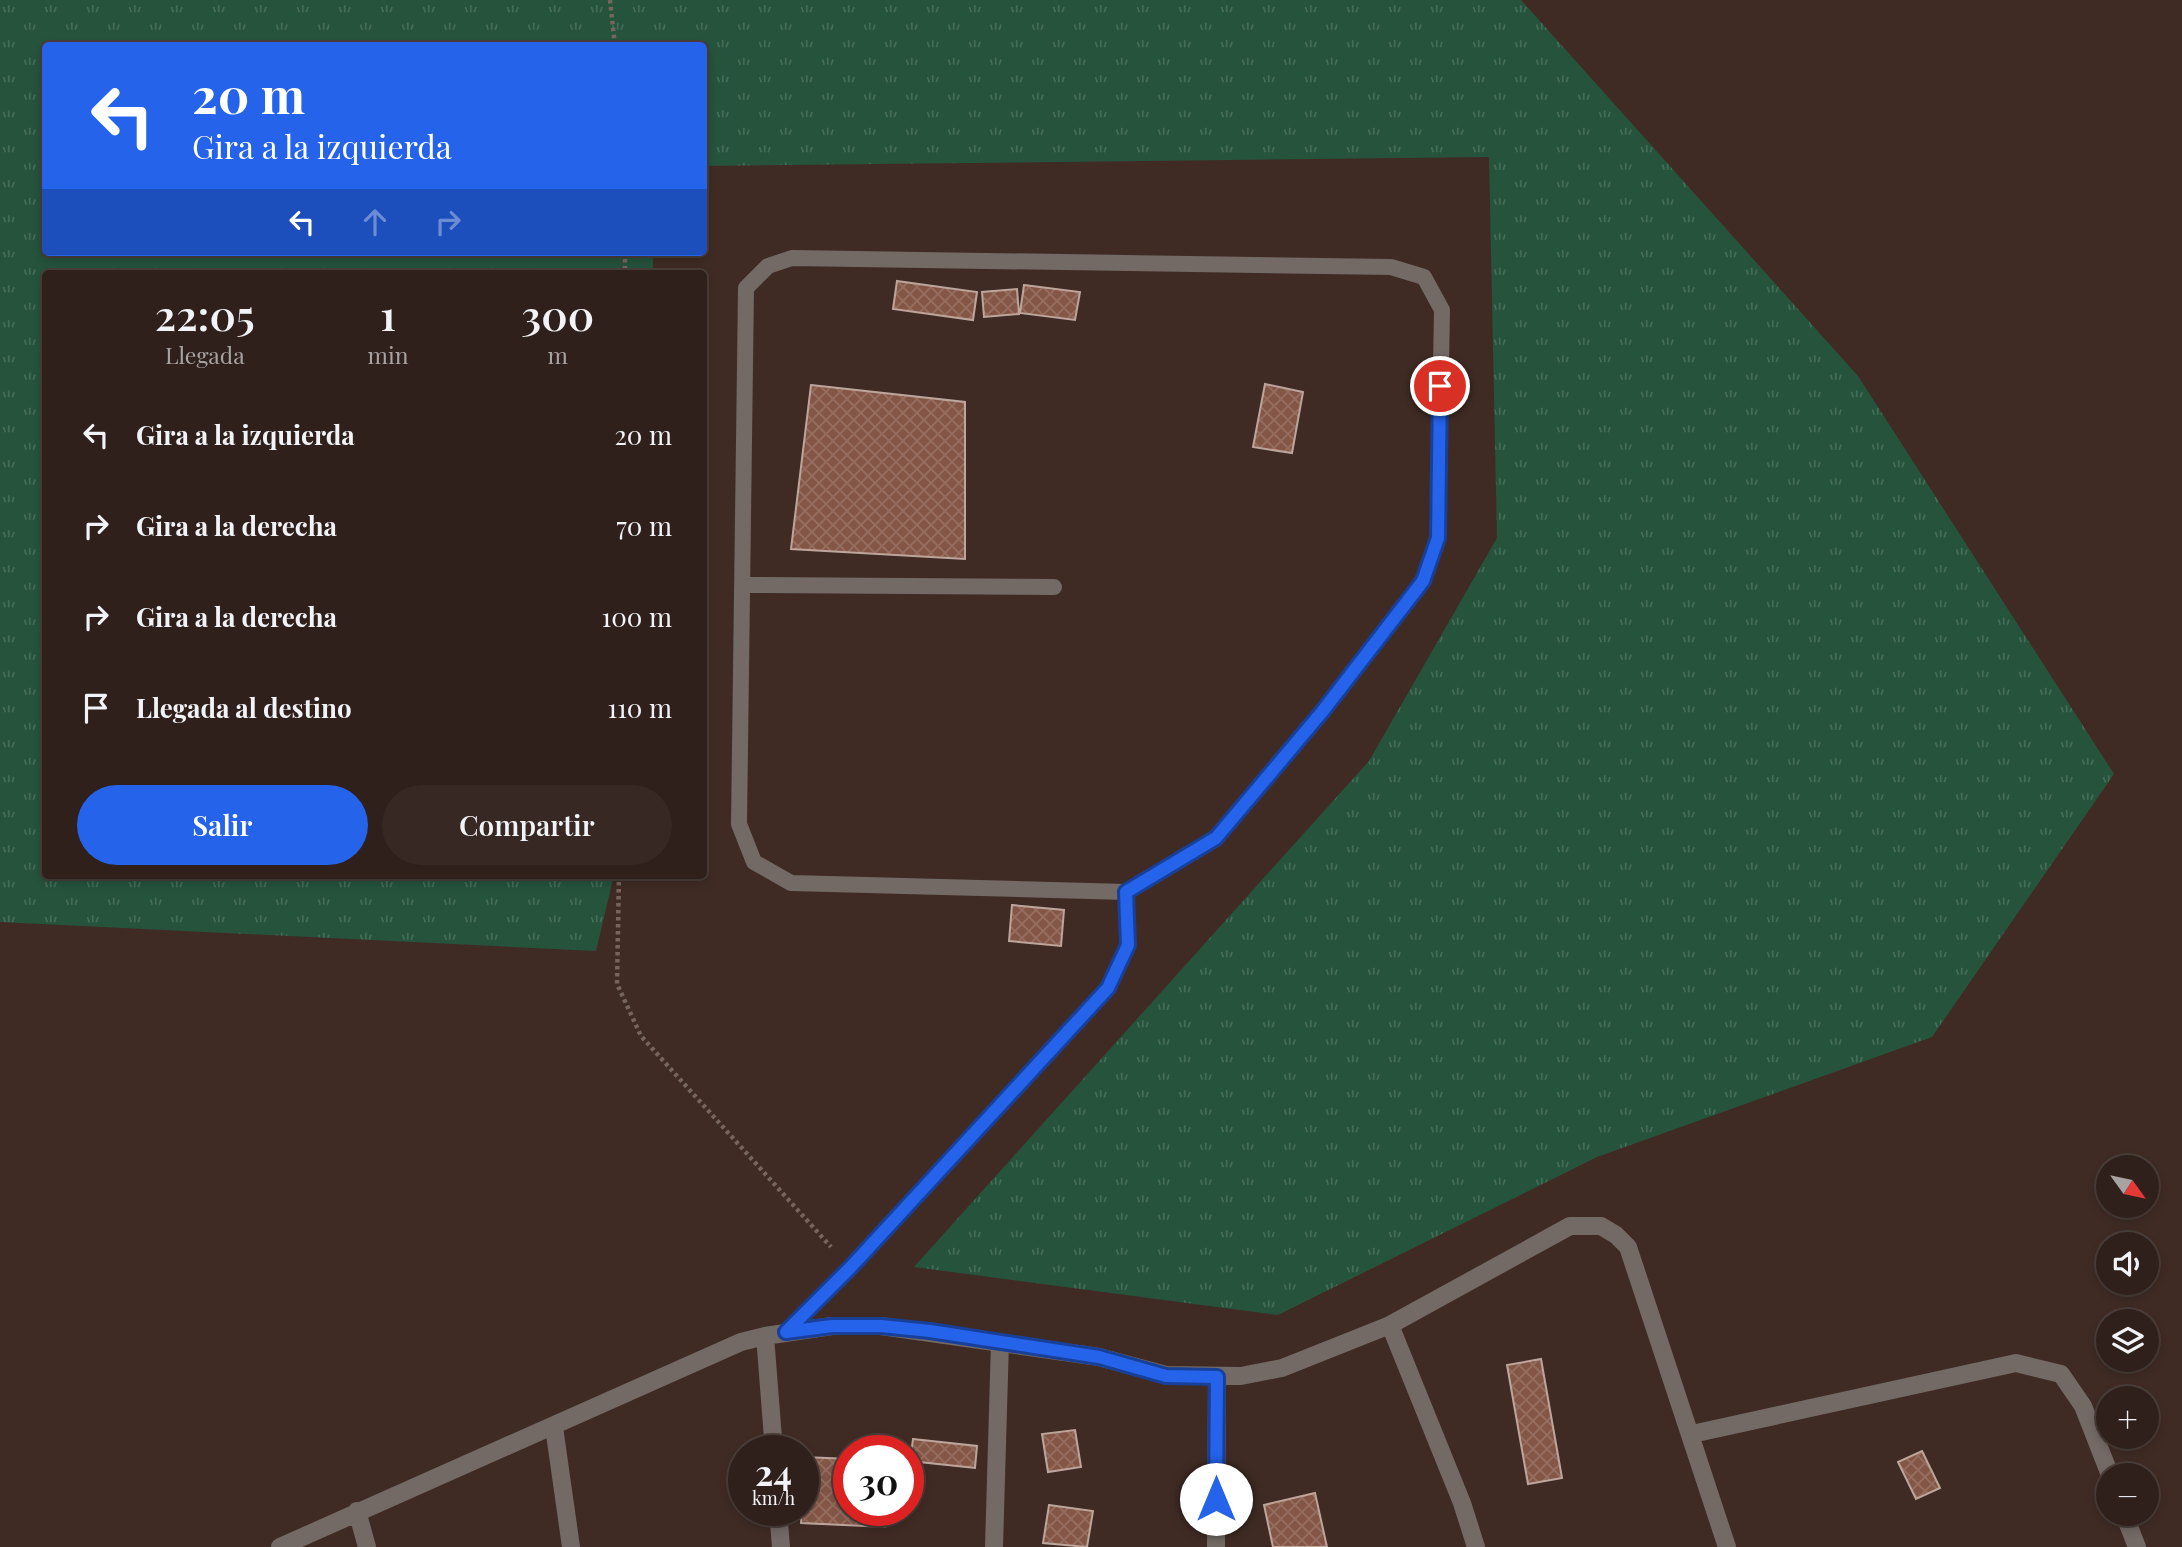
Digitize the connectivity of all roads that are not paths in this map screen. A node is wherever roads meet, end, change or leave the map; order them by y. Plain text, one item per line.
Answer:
1 (745, 584) junction
2 (1055, 587) dead end
3 (1126, 892) junction
4 (1390, 1325) junction
5 (786, 1332) junction
6 (765, 1336) junction
7 (1000, 1342) junction
8 (1217, 1377) junction
9 (554, 1427) junction
10 (1692, 1434) junction
11 (773, 1435) edge
12 (2105, 1463) edge
13 (357, 1511) junction
14 (779, 1526) edge
15 (2129, 1526) edge
16 (280, 1547) edge
17 (367, 1547) edge
18 (571, 1547) edge
19 (781, 1547) edge
20 (995, 1547) edge
21 (1216, 1547) edge
22 (1476, 1547) edge
23 (1727, 1547) edge
24 (2137, 1547) edge

1 - 2 lane
1 - 3 lane
1 - 3 lane
3 - 5 lane
4 - 8 street
4 - 10 street
4 - 22 street
5 - 6 street
5 - 7 street
6 - 9 street
6 - 11 street
7 - 8 street
7 - 20 street
8 - 21 street
9 - 13 street
9 - 18 street
10 - 12 street
10 - 23 street
13 - 16 street
13 - 17 street
14 - 19 street
15 - 24 street

